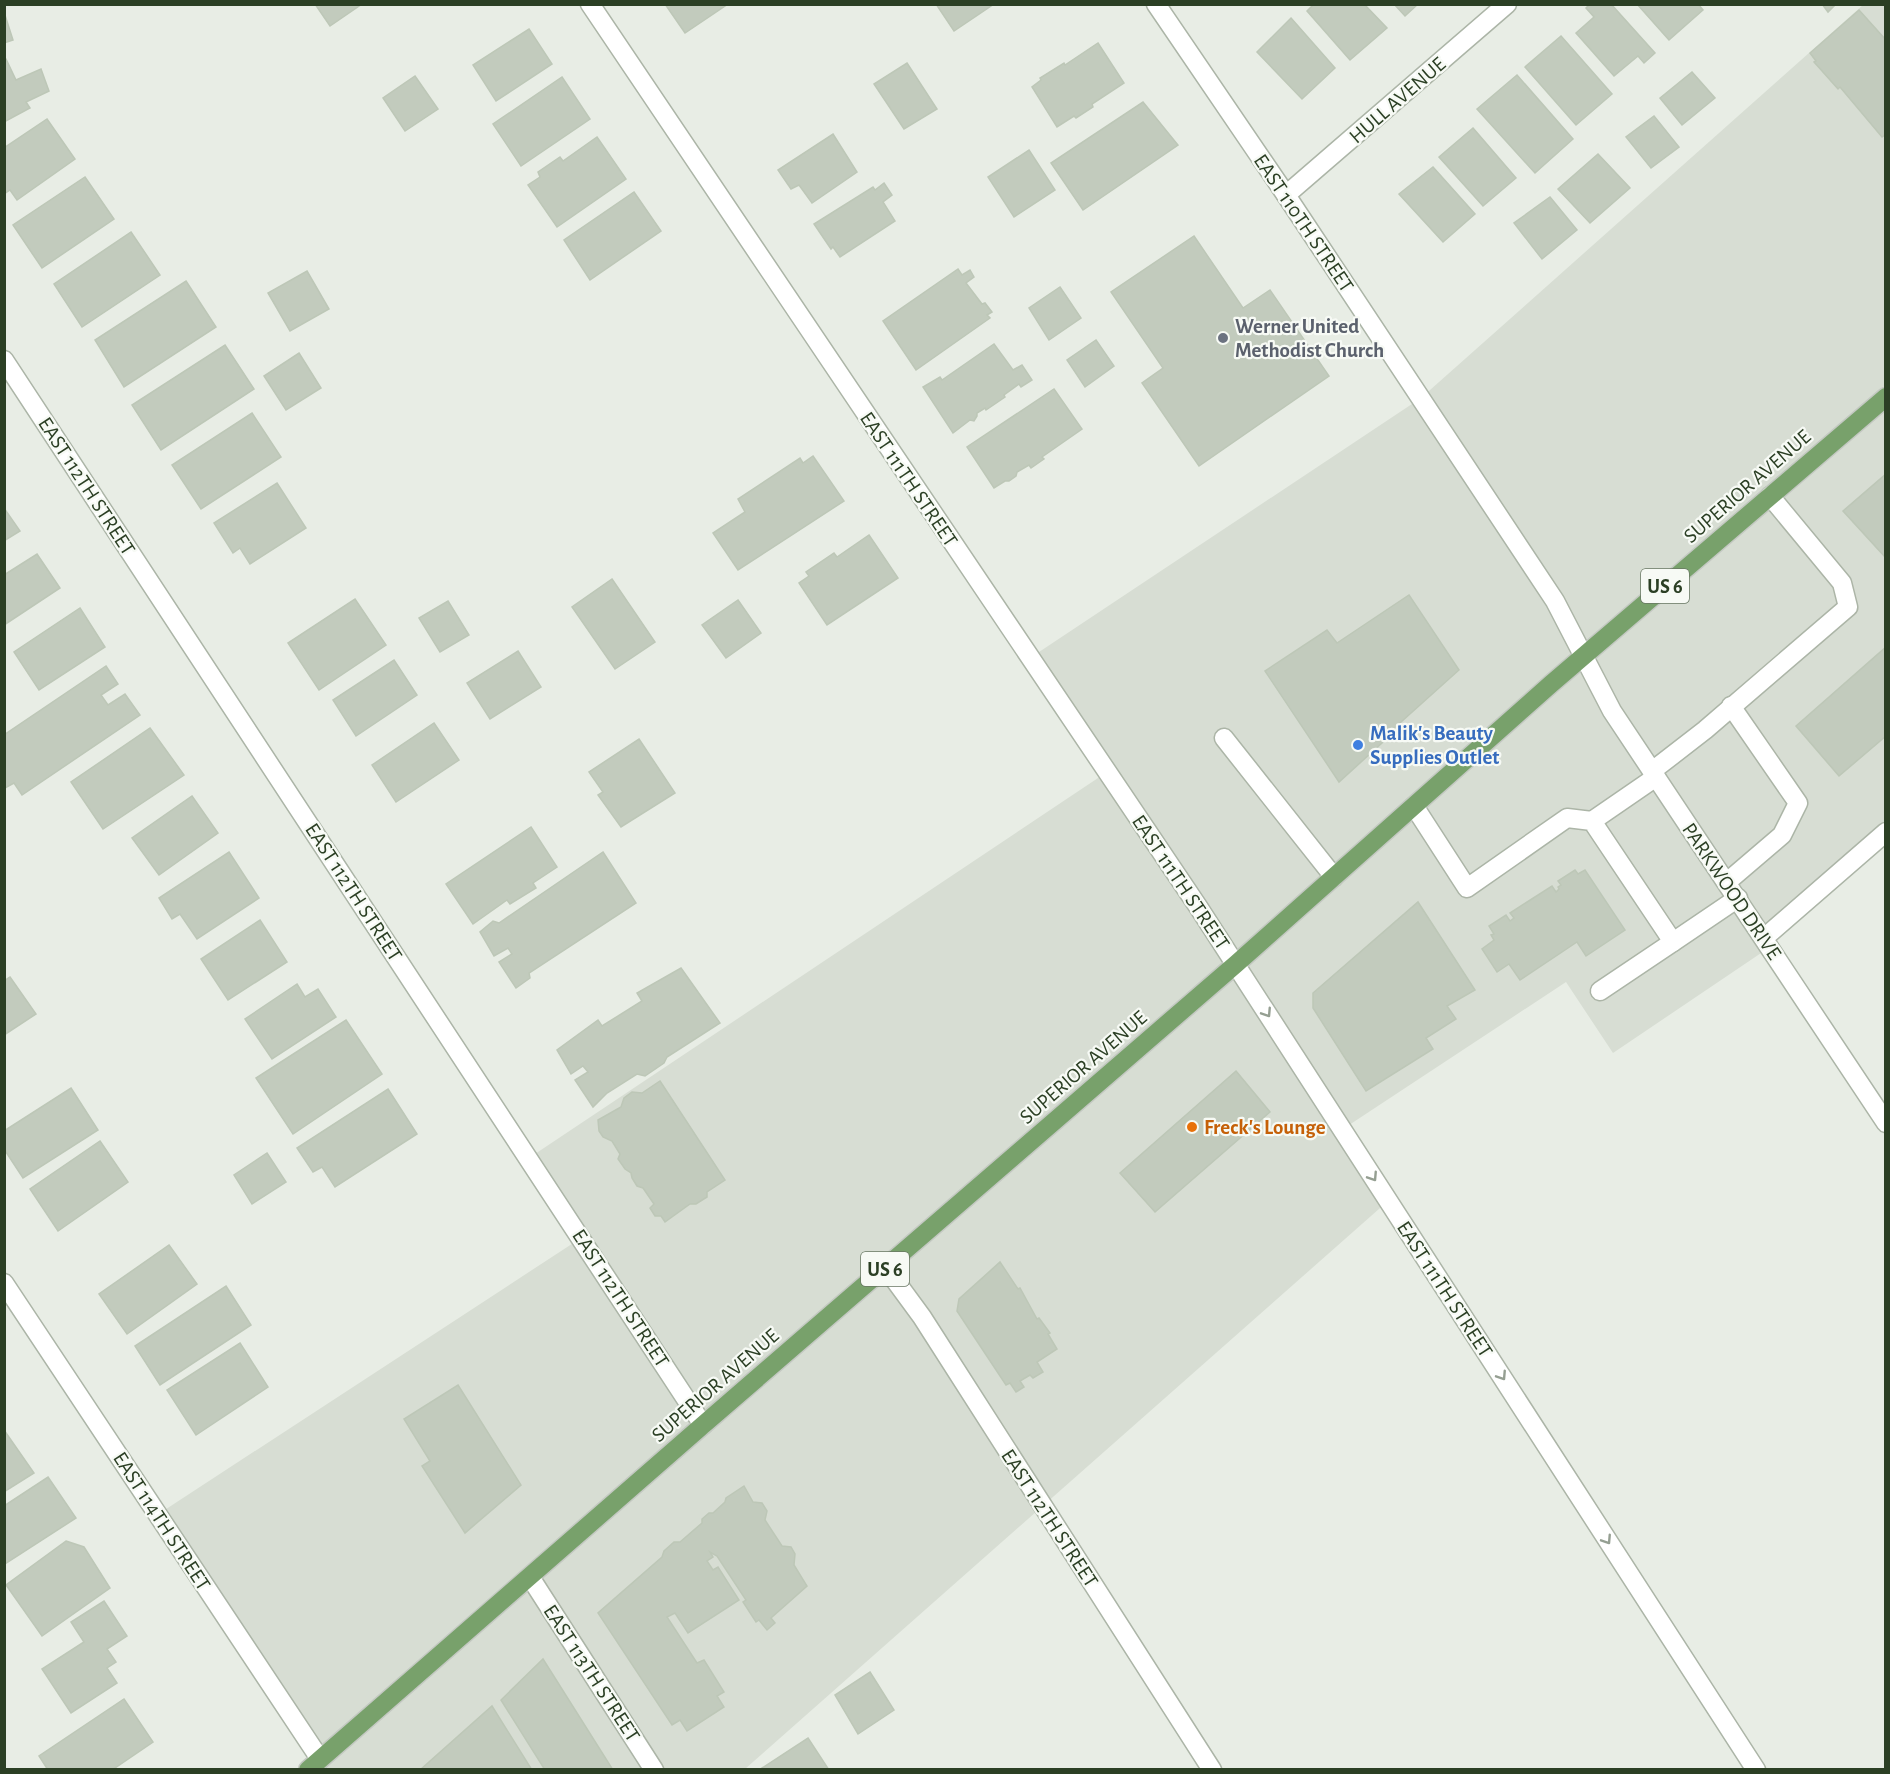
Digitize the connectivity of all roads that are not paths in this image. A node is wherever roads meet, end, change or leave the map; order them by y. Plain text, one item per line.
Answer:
1 (590, 4) edge
2 (1156, 4) edge
3 (1507, 4) edge
4 (1286, 195) junction
5 (4, 360) edge
6 (1886, 397) edge
7 (1770, 496) junction
8 (1584, 656) junction
9 (1731, 706) junction
10 (1224, 738) dead end
11 (1654, 774) junction
12 (1414, 806) junction
13 (1592, 821) junction
14 (1886, 832) edge
15 (1334, 877) junction
16 (1727, 882) junction
17 (1738, 898) junction
18 (1764, 938) junction
19 (1672, 942) junction
20 (1236, 964) junction
21 (1600, 991) dead end
22 (1886, 1123) edge
23 (886, 1268) junction
24 (4, 1283) edge
25 (703, 1425) junction
26 (530, 1577) junction
27 (318, 1766) edge
28 (654, 1770) edge
29 (1212, 1770) edge
30 (1756, 1770) edge

1 - 20 street, EAST 111TH STREET
2 - 4 street, EAST 110TH STREET
3 - 4 street, HULL AVENUE
4 - 8 street, EAST 110TH STREET
5 - 25 street, EAST 112TH STREET
6 - 7 main road, SUPERIOR AVENUE / US 6
7 - 8 main road, SUPERIOR AVENUE / US 6
7 - 9 street
8 - 11 street, PARKWOOD DRIVE
8 - 12 main road, SUPERIOR AVENUE / US 6
9 - 11 street
9 - 16 street
10 - 15 street
11 - 13 street
11 - 16 street, PARKWOOD DRIVE
12 - 13 street
12 - 15 main road, SUPERIOR AVENUE / US 6
13 - 19 street
14 - 18 street
15 - 20 main road, SUPERIOR AVENUE / US 6
16 - 17 street, PARKWOOD DRIVE
17 - 18 street, PARKWOOD DRIVE
17 - 19 street
18 - 22 street, PARKWOOD DRIVE
19 - 21 street
20 - 23 main road, SUPERIOR AVENUE / US 6
20 -> 30 street, EAST 111TH STREET
23 - 25 main road, SUPERIOR AVENUE / US 6
23 - 29 street, EAST 112TH STREET
24 - 27 street, EAST 114TH STREET
25 - 26 main road, SUPERIOR AVENUE / US 6
26 - 27 main road, SUPERIOR AVENUE / US 6
26 - 28 street, EAST 113TH STREET

